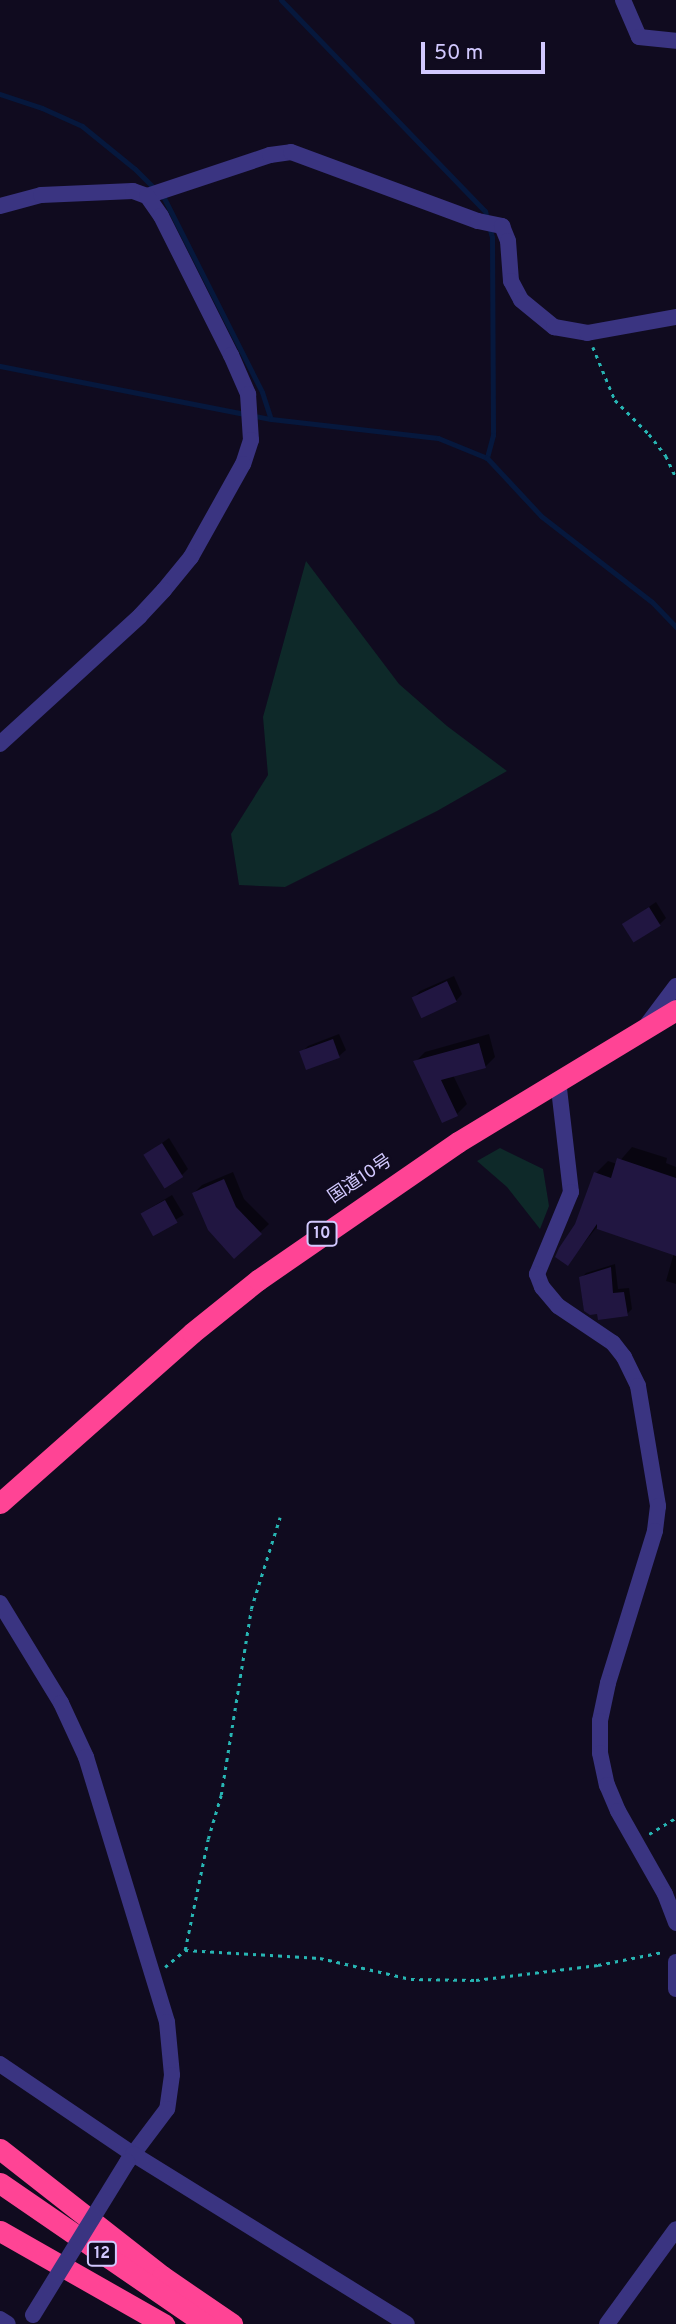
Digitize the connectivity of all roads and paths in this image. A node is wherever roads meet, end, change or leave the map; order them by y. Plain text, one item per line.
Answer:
1 (623, 0) edge
2 (676, 41) edge
3 (147, 195) junction
4 (0, 206) edge
5 (676, 317) edge
6 (587, 333) junction
7 (676, 477) edge
8 (0, 744) edge
9 (676, 986) edge
10 (676, 1010) edge
11 (644, 1028) junction
12 (558, 1080) junction
13 (0, 1503) edge
14 (280, 1517) dead end
15 (0, 1603) edge
16 (676, 1818) edge
17 (635, 1843) junction
18 (676, 1923) edge
19 (185, 1950) junction
20 (670, 1957) edge
21 (155, 1976) junction
22 (676, 1989) edge
23 (0, 2064) edge
24 (0, 2149) edge
25 (130, 2158) junction
26 (0, 2183) edge
27 (676, 2229) edge
28 (0, 2231) edge
29 (0, 2319) edge
30 (31, 2319) edge
31 (8, 2324) edge
32 (163, 2324) edge
33 (205, 2324) edge
34 (232, 2324) edge
35 (407, 2324) edge
36 (607, 2324) edge

1 - 2 street
3 - 4 street
3 - 6 street
3 - 8 street
5 - 6 street
6 - 7 path
9 - 11 street
10 - 11 highway, 国道10号 / 10
11 - 12 highway, 国道10号 / 10
12 - 13 highway, 国道10号 / 10
12 - 17 street
14 - 19 path
15 - 21 street
16 - 17 path
17 - 18 street
19 - 20 path
19 - 21 path
20 - 22 street
21 - 25 street
23 - 25 street
24 - 34 highway
25 - 30 street, bridge
25 - 35 street
26 - 33 highway, 12
27 - 36 street
28 - 32 highway
29 - 31 street

